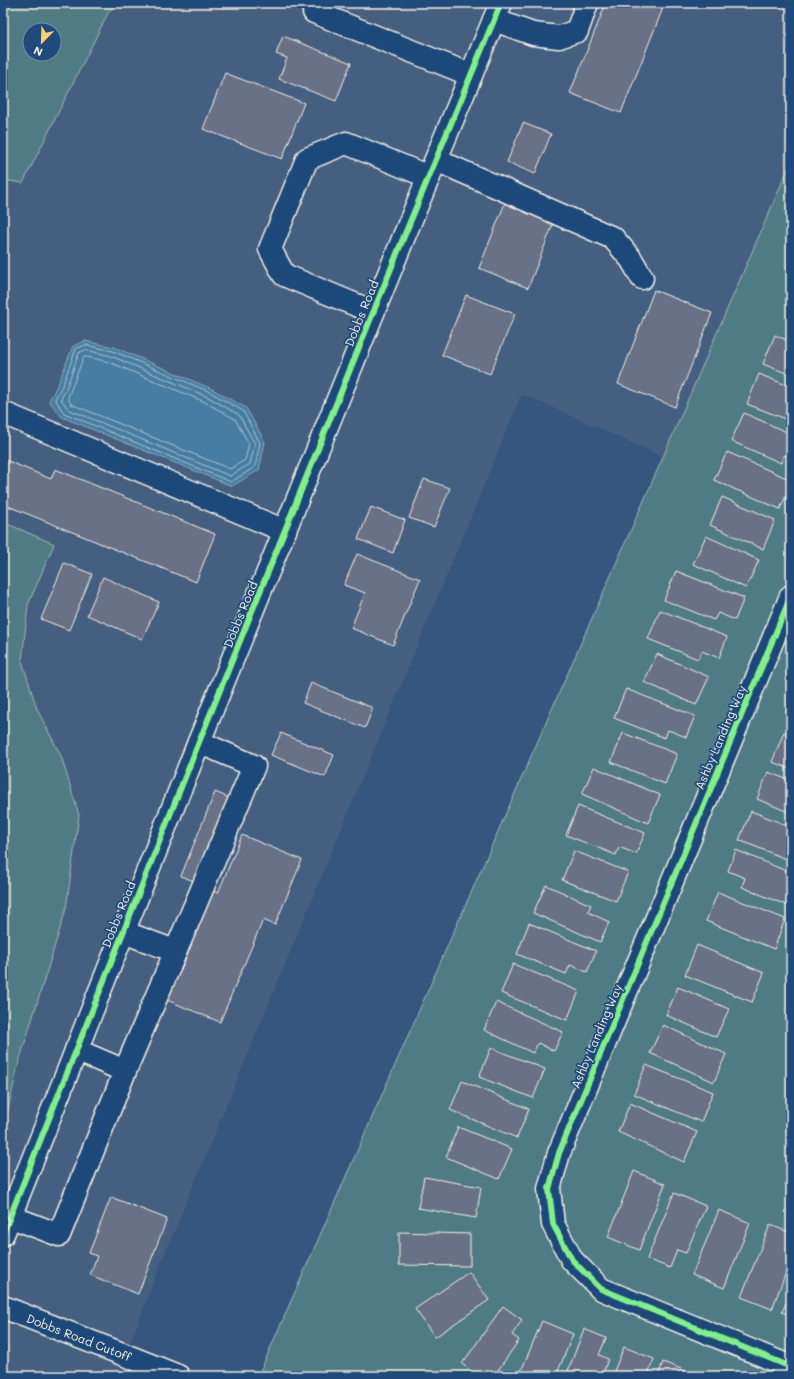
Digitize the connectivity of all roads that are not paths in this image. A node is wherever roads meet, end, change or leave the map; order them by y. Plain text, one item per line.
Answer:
1 (587, 3) edge
2 (497, 11) edge
3 (314, 12) dead end
4 (471, 75) junction
5 (432, 168) junction
6 (642, 278) dead end
7 (373, 312) junction
8 (3, 413) edge
9 (285, 532) junction
10 (791, 596) edge
11 (199, 742) junction
12 (123, 932) junction
13 (175, 951) junction
14 (76, 1050) junction
15 (125, 1071) junction
16 (6, 1225) edge
17 (3, 1307) edge
18 (791, 1367) edge
19 (178, 1376) edge

1 - 2 street
2 - 4 street, Dobbs Road
3 - 4 street
4 - 5 street, Dobbs Road
5 - 6 street
5 - 7 street, Dobbs Road
5 - 7 street
7 - 9 street, Dobbs Road
8 - 9 street
9 - 11 street, Dobbs Road
10 - 18 street, Ashby Landing Way
11 - 12 street, Dobbs Road
11 - 13 street
12 - 13 street
12 - 14 street, Dobbs Road
13 - 15 street
14 - 15 street
14 - 16 street, Dobbs Road
15 - 16 street
17 - 19 street, Dobbs Road Cutoff

